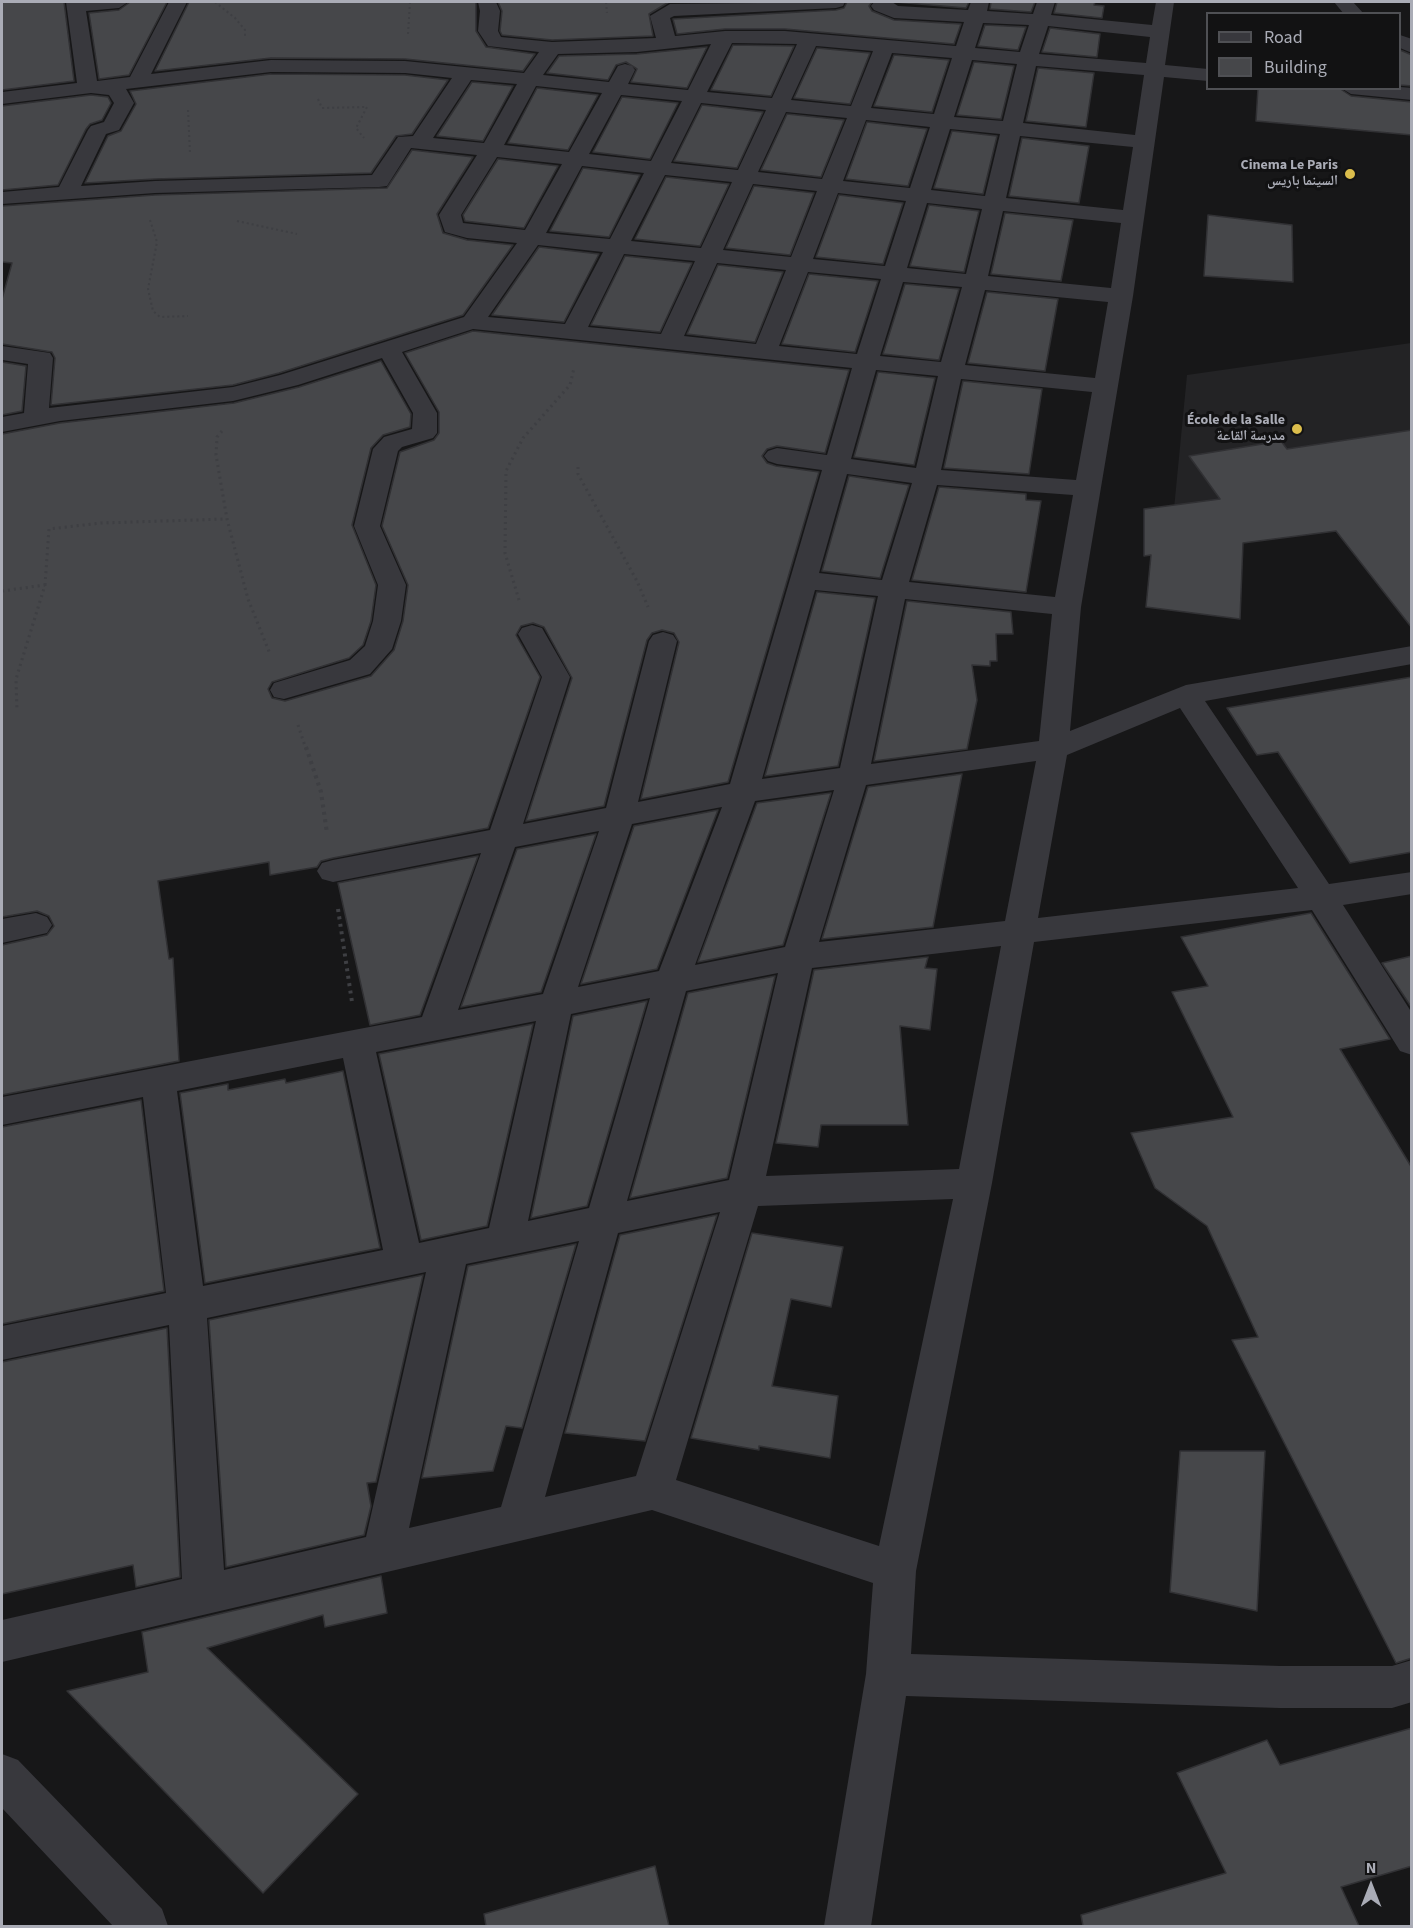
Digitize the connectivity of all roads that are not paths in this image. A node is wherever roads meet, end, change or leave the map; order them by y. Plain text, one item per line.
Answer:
1 (119, 2) edge
2 (178, 2) edge
3 (487, 2) edge
4 (836, 2) edge
5 (883, 2) edge
6 (777, 3) edge
7 (75, 4) edge
8 (978, 9) edge
9 (1044, 11) edge
10 (1163, 17) edge
11 (785, 37) junction
12 (725, 38) junction
13 (808, 39) junction
14 (666, 44) junction
15 (886, 44) junction
16 (636, 46) junction
17 (552, 48) junction
18 (963, 51) junction
19 (1028, 59) junction
20 (1154, 70) junction
21 (465, 73) junction
22 (1206, 75) edge
23 (138, 80) junction
24 (529, 80) junction
25 (87, 87) junction
26 (617, 87) junction
27 (1371, 90) edge
28 (1412, 94) edge
29 (697, 96) junction
30 (2, 98) edge
31 (778, 105) junction
32 (859, 113) junction
33 (941, 122) junction
34 (1011, 128) junction
35 (1144, 142) junction
36 (419, 143) junction
37 (491, 150) junction
38 (574, 159) junction
39 (660, 168) junction
40 (745, 177) junction
41 (830, 186) junction
42 (67, 193) junction
43 (919, 195) junction
44 (2, 198) edge
45 (992, 203) junction
46 (1132, 218) junction
47 (532, 238) junction
48 (618, 247) junction
49 (710, 255) junction
50 (799, 264) junction
51 (893, 274) junction
52 (975, 283) junction
53 (1121, 296) junction
54 (472, 322) junction
55 (581, 333) junction
56 (669, 342) junction
57 (388, 349) junction
58 (765, 351) junction
59 (2, 353) edge
60 (866, 362) junction
61 (951, 371) junction
62 (1105, 387) junction
63 (36, 419) junction
64 (2, 424) edge
65 (777, 456) dead end
66 (837, 463) junction
67 (927, 477) junction
68 (1086, 488) junction
69 (802, 580) junction
70 (893, 589) junction
71 (1066, 607) junction
72 (532, 634) road end
73 (663, 641) road end
74 (1412, 655) edge
75 (284, 690) dead end
76 (1186, 695) junction
77 (1053, 748) junction
78 (854, 775) junction
79 (743, 792) junction
80 (620, 816) junction
81 (503, 837) junction
82 (333, 871) dead end
83 (1412, 884) edge
84 (1321, 897) junction
85 (36, 925) dead end
86 (2, 931) edge
87 (1018, 932) junction
88 (798, 957) junction
89 (672, 981) junction
90 (556, 1004) junction
91 (435, 1027) junction
92 (357, 1042) junction
93 (1412, 1042) edge
94 (158, 1080) junction
95 (2, 1111) edge
96 (974, 1183) junction
97 (744, 1192) junction
98 (605, 1221) junction
99 (505, 1241) junction
100 (450, 1252) junction
101 (404, 1261) junction
102 (187, 1306) junction
103 (2, 1343) edge
104 (652, 1491) junction
105 (517, 1522) junction
106 (383, 1554) junction
107 (895, 1571) junction
108 (204, 1594) junction
109 (2, 1641) edge
110 (888, 1674) junction
111 (1412, 1681) edge
112 (2, 1776) edge
113 (145, 1926) edge
114 (847, 1926) edge

1 - 7 street
2 - 23 street
3 - 17 street
4 - 6 street
5 - 8 street
6 - 11 street
6 - 14 street
7 - 25 street
8 - 9 street
8 - 18 street
9 - 10 street
9 - 19 street
10 - 20 street
11 - 12 street
11 - 13 street
12 - 14 street
12 - 29 street
13 - 15 street
13 - 31 street
14 - 16 street
15 - 18 street
15 - 32 street
16 - 17 street
16 - 26 street
17 - 24 street
18 - 19 street
18 - 33 street
19 - 20 street
19 - 34 street
20 - 22 street
20 - 35 street
21 - 23 street
21 - 24 street
21 - 36 street
23 - 25 street
24 - 26 street
24 - 37 street
25 - 30 street
25 - 42 street
26 - 29 street
26 - 38 street
27 - 28 street
29 - 31 street
29 - 39 street
31 - 32 street
31 - 40 street
32 - 33 street
32 - 41 street
33 - 34 street
33 - 43 street
34 - 35 street
34 - 45 street
35 - 46 street
36 - 37 street
36 - 42 street
37 - 38 street
37 - 47 street
38 - 39 street
38 - 47 street
39 - 40 street
39 - 48 street
40 - 41 street
40 - 49 street
41 - 43 street
41 - 50 street
42 - 44 street
43 - 45 street
43 - 51 street
45 - 46 street
45 - 52 street
46 - 53 street
47 - 48 street
47 - 54 street
48 - 49 street
48 - 55 street
49 - 50 street
49 - 56 street
50 - 51 street
50 - 58 street
51 - 52 street
51 - 60 street
52 - 53 street
52 - 61 street
53 - 62 street
54 - 55 street
54 - 57 street
55 - 56 street
56 - 58 street
57 - 63 street
57 - 75 street
58 - 60 street
59 - 63 street
60 - 61 street
60 - 66 street
61 - 62 street
61 - 67 street
62 - 68 street
63 - 64 street
65 - 66 street
66 - 67 street
66 - 69 street
67 - 68 street
67 - 70 street
68 - 71 street
69 - 70 street
69 - 79 street
70 - 71 street
70 - 78 street
71 - 77 street
72 - 81 street
73 - 80 street
74 - 76 street
76 - 77 street
76 - 84 street
77 - 78 street
77 - 87 street
78 - 79 street
78 - 88 street
79 - 80 street
79 - 89 street
80 - 81 street
80 - 90 street
81 - 82 street
81 - 91 street
83 - 84 street
84 - 87 street
84 - 93 street
85 - 86 street
87 - 88 street
87 - 96 street
88 - 89 street
88 - 97 street
89 - 90 street
89 - 98 street
90 - 91 street
90 - 99 street
91 - 92 street
92 - 94 street
92 - 101 street
94 - 95 street
94 - 102 street
96 - 97 street
96 - 107 street
97 - 98 street
97 - 104 street
98 - 99 street
98 - 105 street
99 - 100 street
100 - 101 street
100 - 106 street
101 - 102 street
102 - 103 street
102 - 108 street
104 - 105 street
104 - 107 street
105 - 106 street
106 - 108 street
107 - 110 street
108 - 109 street
110 - 111 street
110 - 114 street
112 - 113 street

